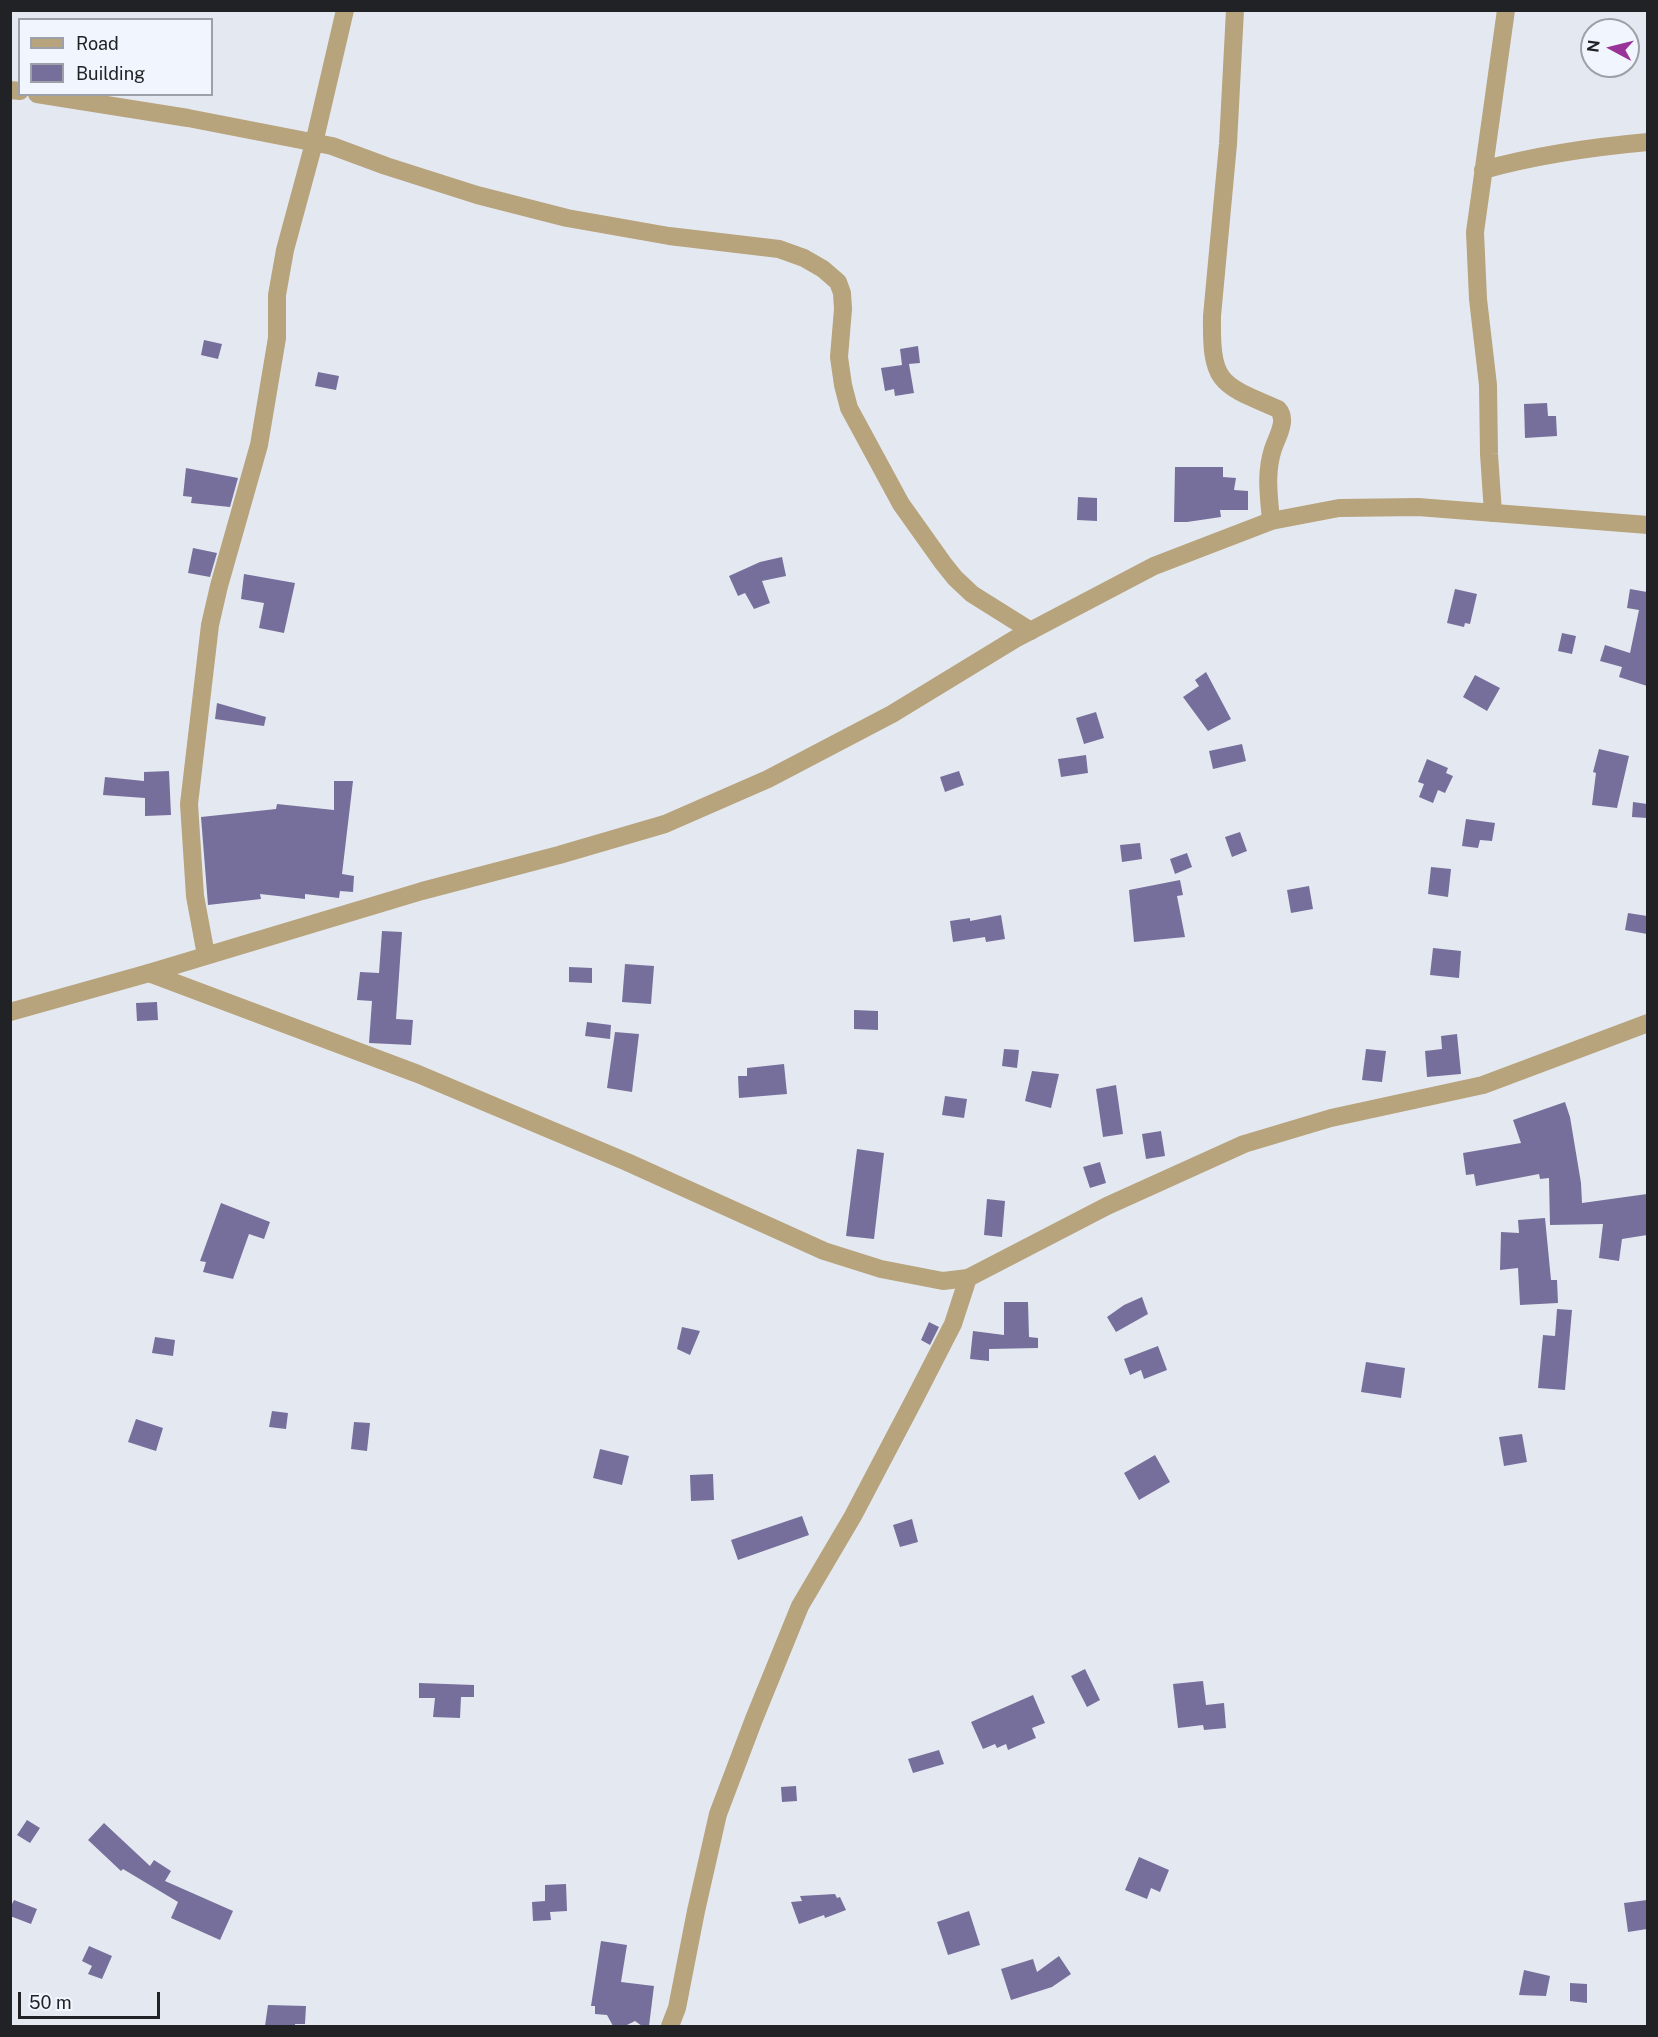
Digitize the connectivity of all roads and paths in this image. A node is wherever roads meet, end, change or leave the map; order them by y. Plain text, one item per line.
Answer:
1 (345, 10) edge
2 (1235, 10) edge
3 (1506, 10) edge
4 (50, 96) edge
5 (1647, 142) edge
6 (314, 143) junction
7 (1483, 170) junction
8 (1494, 513) junction
9 (1271, 521) junction
10 (1647, 525) edge
11 (1031, 631) junction
12 (206, 955) junction
13 (149, 973) junction
14 (10, 1012) edge
15 (1647, 1023) edge
16 (968, 1278) junction
17 (670, 2026) edge

1 - 6 street
2 - 9 street
3 - 7 street
4 - 6 street
5 - 7 street
6 - 11 street
6 - 12 street
7 - 8 street
8 - 9 street
8 - 10 street
9 - 11 street
11 - 12 street
12 - 13 street
13 - 14 street
13 - 16 street
15 - 16 street
16 - 17 street

